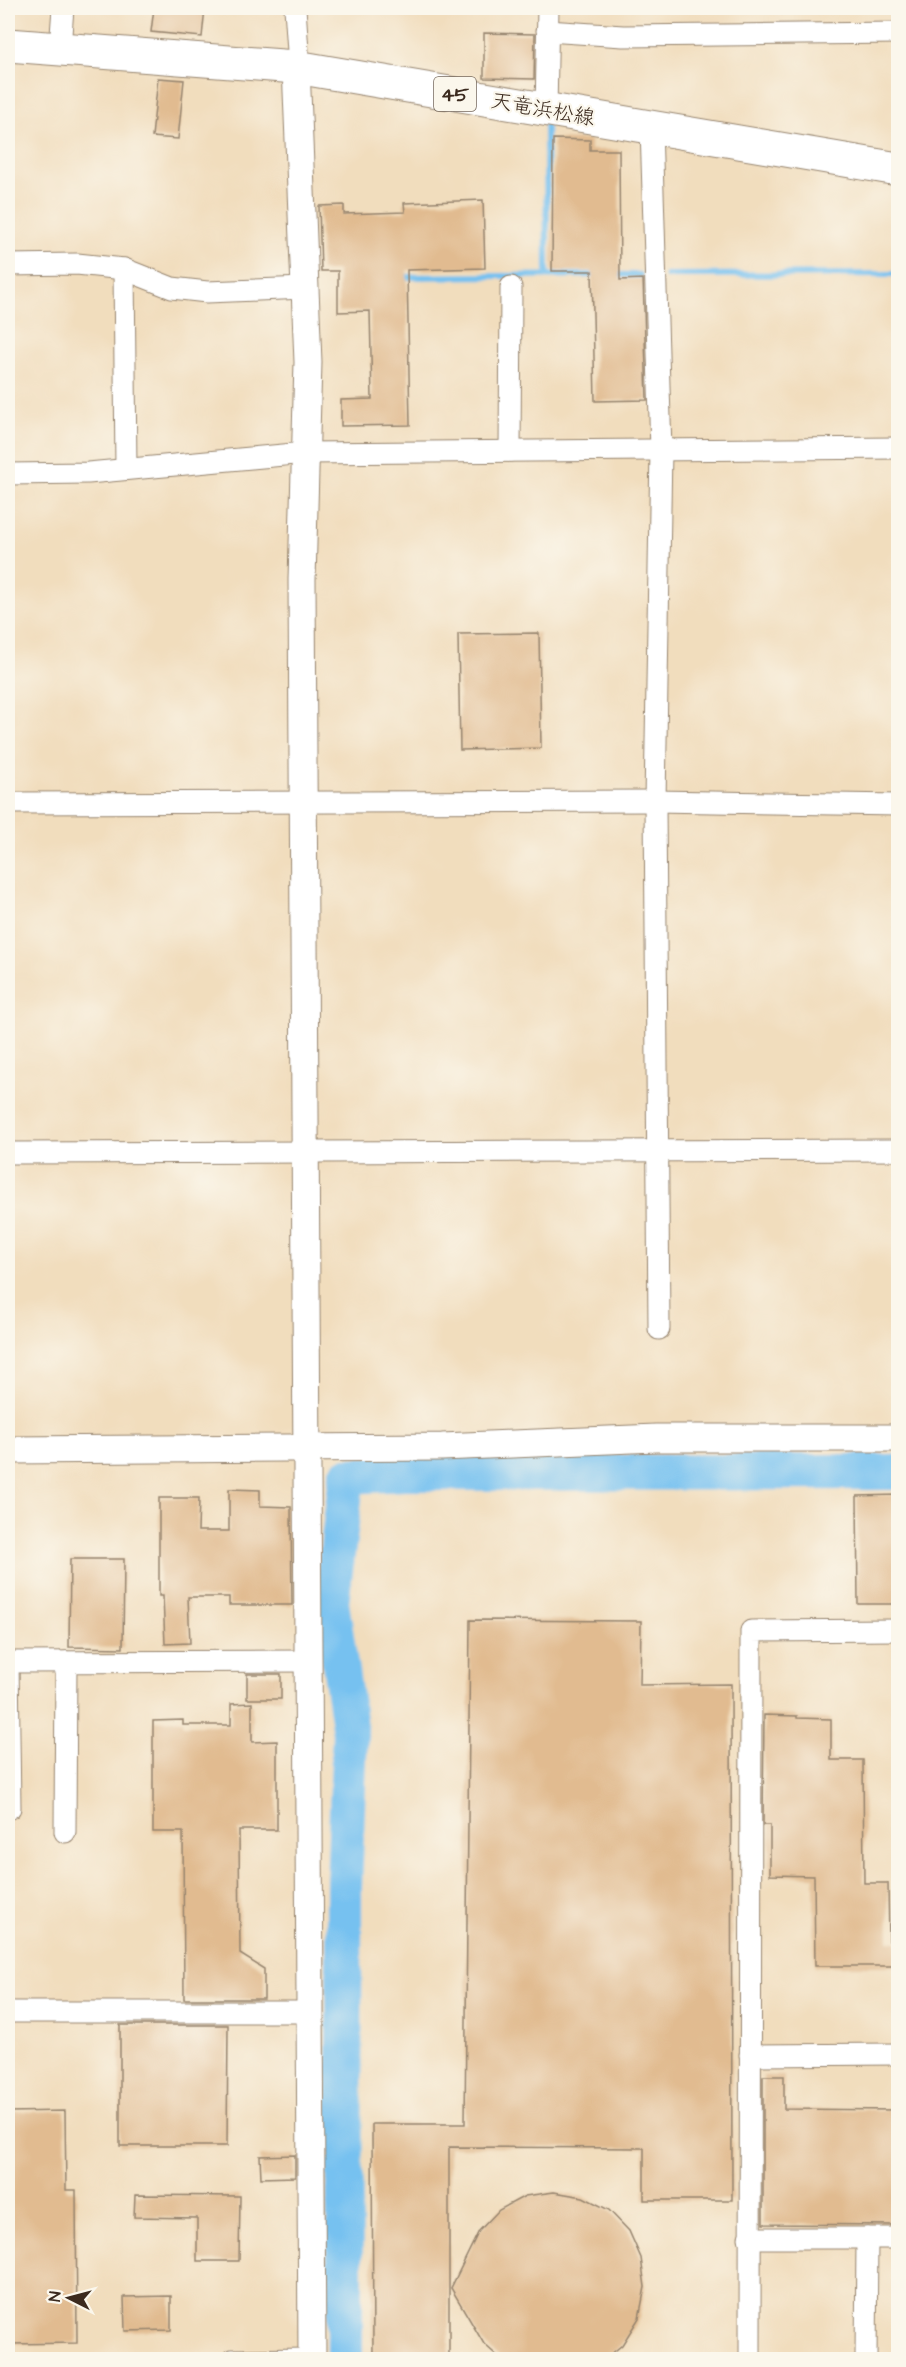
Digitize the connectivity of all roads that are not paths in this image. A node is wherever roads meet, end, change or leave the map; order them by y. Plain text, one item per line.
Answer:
1 (63, 8) edge
2 (295, 8) edge
3 (548, 8) edge
4 (547, 31) junction
5 (898, 33) edge
6 (8, 45) edge
7 (60, 48) junction
8 (296, 67) junction
9 (546, 110) junction
10 (651, 128) junction
11 (898, 169) edge
12 (8, 265) edge
13 (124, 269) junction
14 (511, 287) dead end
15 (305, 288) junction
16 (898, 448) edge
17 (661, 450) junction
18 (510, 451) junction
19 (305, 453) junction
20 (126, 469) junction
21 (8, 474) edge
22 (655, 801) junction
23 (304, 802) junction
24 (8, 803) edge
25 (898, 806) edge
26 (658, 1150) junction
27 (898, 1150) edge
28 (306, 1151) junction
29 (8, 1153) edge
30 (659, 1329) dead end
31 (898, 1438) edge
32 (307, 1449) junction
33 (8, 1450) edge
34 (898, 1630) edge
35 (308, 1661) junction
36 (8, 1662) edge
37 (66, 1662) junction
38 (10, 1808) dead end
39 (65, 1832) dead end
40 (8, 2012) edge
41 (309, 2012) junction
42 (898, 2054) edge
43 (750, 2055) junction
44 (749, 2238) junction
45 (867, 2238) junction
46 (898, 2238) edge
47 (312, 2359) edge
48 (232, 2360) edge
49 (750, 2360) edge
50 (866, 2360) edge

1 - 7 street
2 - 8 street
3 - 4 street
4 - 5 street
4 - 9 street
6 - 7 main road, 天竜浜松線 / 45
7 - 8 main road, 天竜浜松線 / 45
8 - 9 main road, 天竜浜松線 / 45
8 - 15 street
9 - 10 main road, 天竜浜松線 / 45
10 - 11 main road, 天竜浜松線 / 45
10 - 17 street
12 - 13 street
13 - 15 street
13 - 20 street
14 - 18 street
15 - 19 street
16 - 17 street
17 - 18 street
17 - 22 street
18 - 19 street
19 - 20 street
19 - 23 street
20 - 21 street
22 - 23 street
22 - 25 street
22 - 26 street
23 - 24 street
23 - 28 street
26 - 27 street
26 - 28 street
26 - 30 street
28 - 29 street
28 - 32 street
31 - 32 street
32 - 33 street
32 - 35 street
34 - 43 street
35 - 37 street
35 - 41 street
36 - 37 street
36 - 38 street
37 - 39 street
40 - 41 street
41 - 47 street
42 - 43 street
43 - 44 street
44 - 45 street
44 - 49 street
45 - 46 street
45 - 50 street
47 - 48 street

